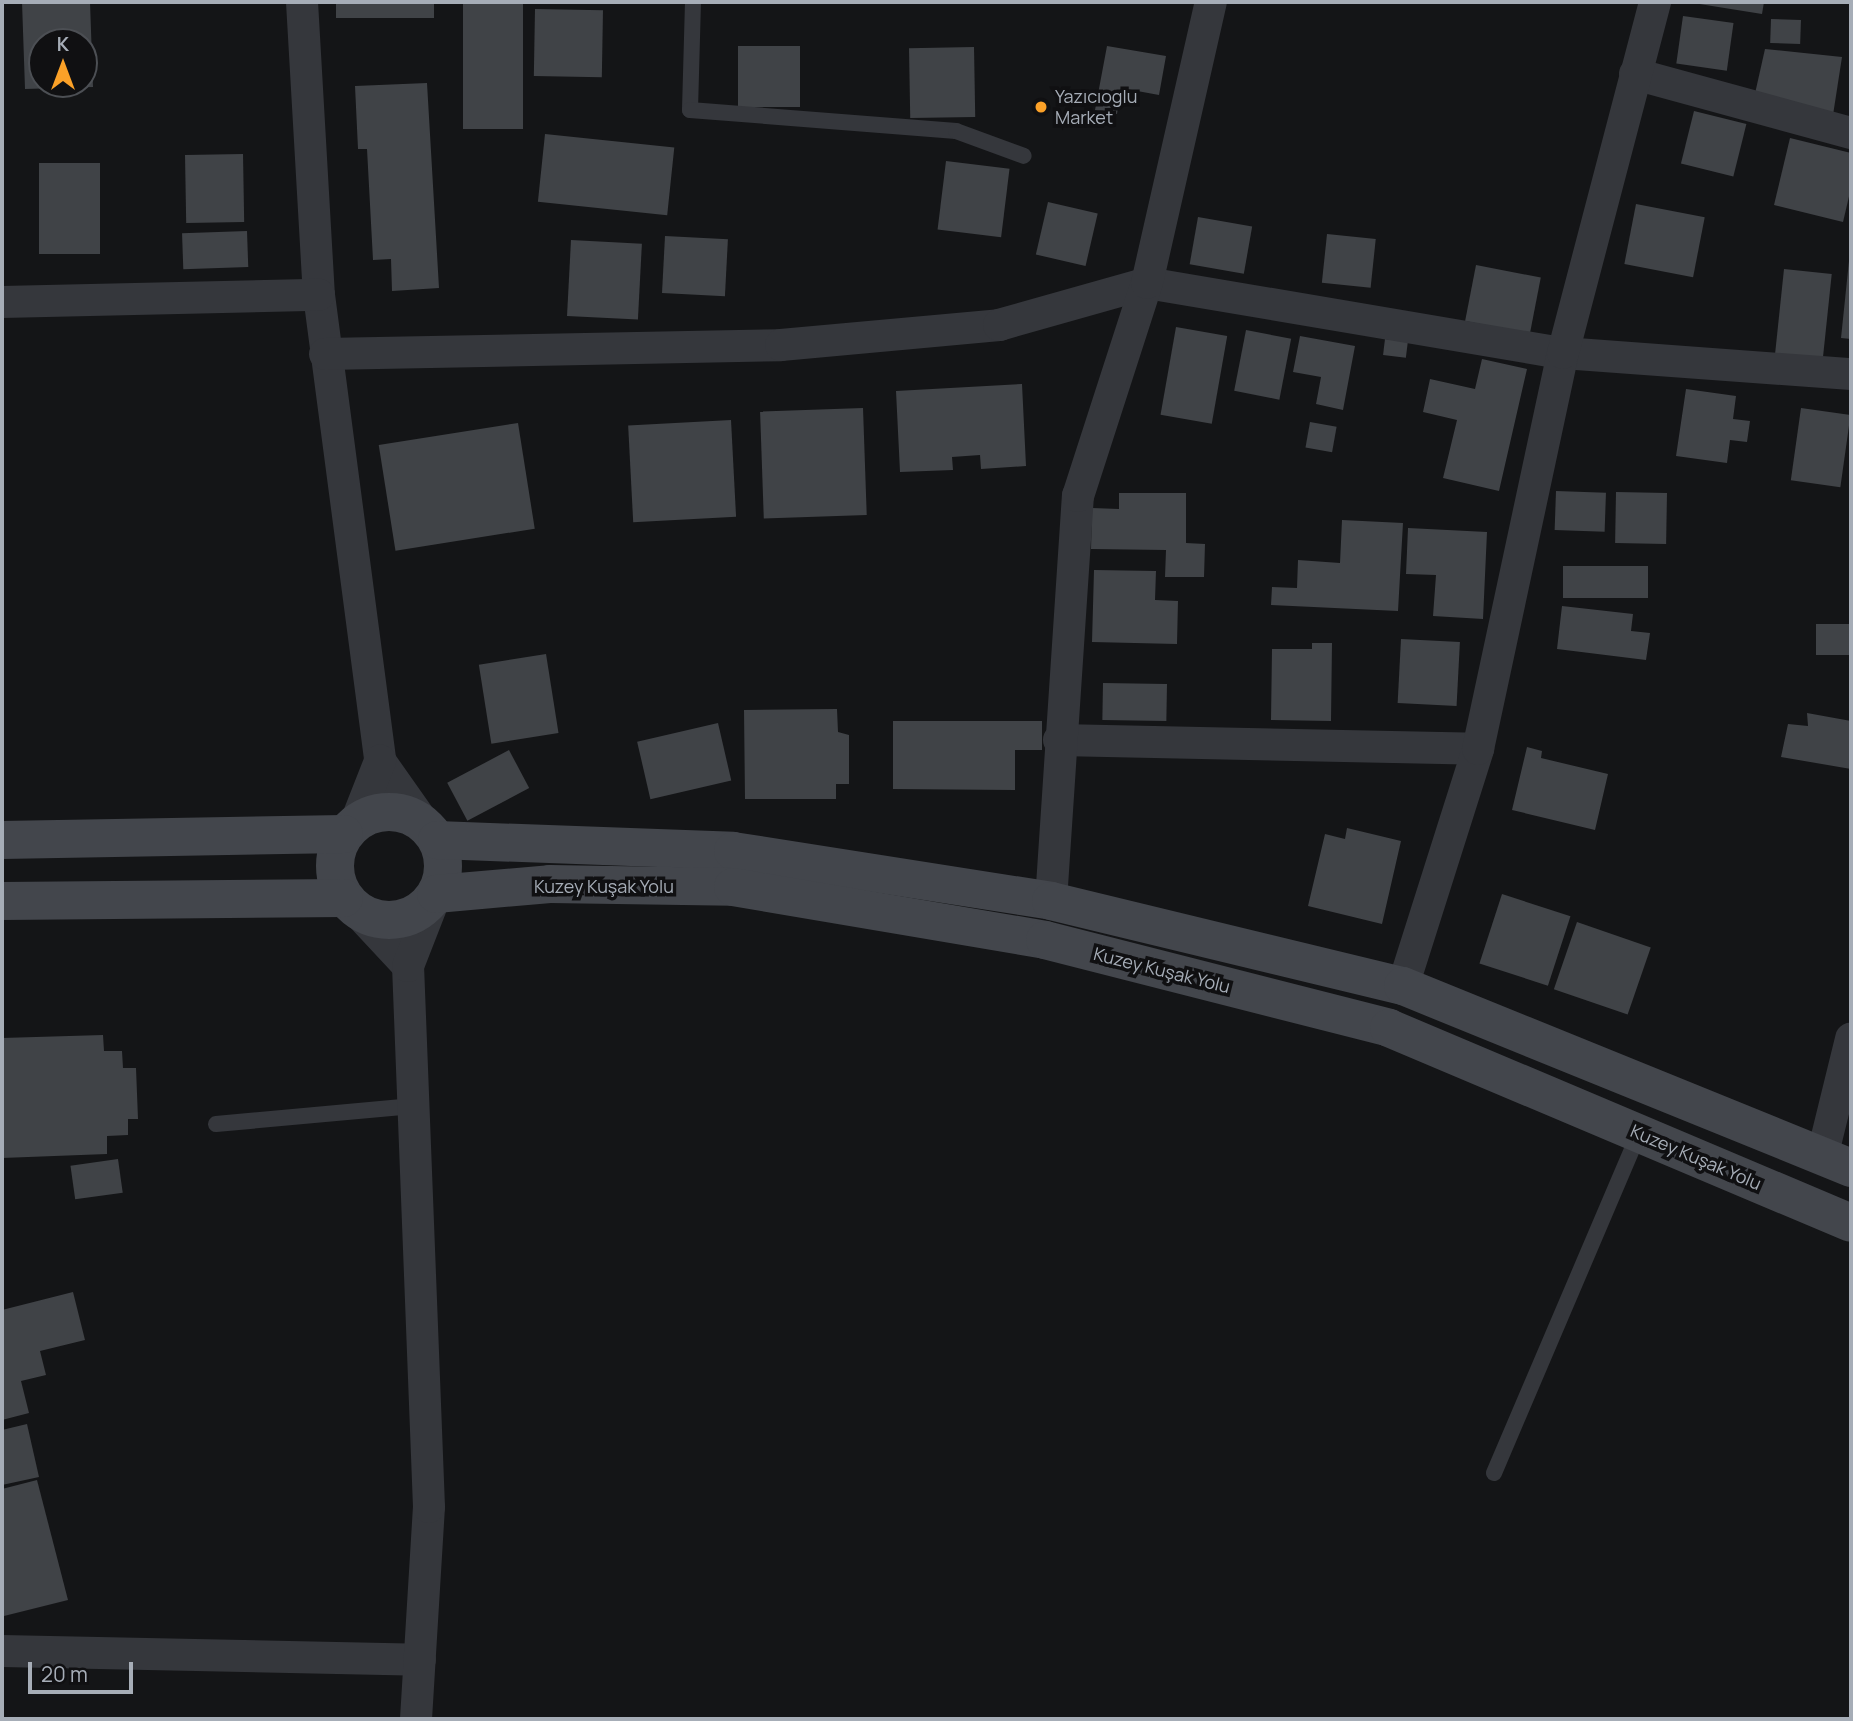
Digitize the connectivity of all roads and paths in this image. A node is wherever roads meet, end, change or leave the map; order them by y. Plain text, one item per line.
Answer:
1 (302, 2) edge
2 (693, 2) edge
3 (1211, 2) edge
4 (1655, 2) edge
5 (1635, 74) junction
6 (1851, 133) edge
7 (1024, 156) dead end
8 (1147, 283) junction
9 (320, 295) junction
10 (2, 302) edge
11 (1563, 353) junction
12 (326, 354) junction
13 (1851, 374) edge
14 (1059, 740) junction
15 (1478, 749) junction
16 (380, 761) junction
17 (350, 828) junction
18 (431, 832) junction
19 (2, 840) edge
20 (484, 890) junction
21 (436, 894) junction
22 (2, 901) edge
23 (1051, 901) junction
24 (350, 904) junction
25 (408, 966) junction
26 (1403, 986) junction
27 (1851, 1039) edge
28 (413, 1106) junction
29 (216, 1124) dead end
30 (1639, 1133) junction
31 (1837, 1163) edge
32 (1851, 1223) edge
33 (1494, 1473) dead end
34 (2, 1651) edge
35 (420, 1660) junction
36 (416, 1719) edge

1 - 9 street
2 - 7 lane
3 - 8 street
4 - 5 street
5 - 6 street
5 - 11 street
8 - 11 street
8 - 12 street
8 - 14 street
9 - 10 street
9 - 12 street
11 - 13 street
11 - 15 street
12 - 16 street
14 - 15 street
14 - 23 street
15 - 26 street
16 - 17 street
16 - 18 street
17 - 18 main road
17 - 19 main road
17 - 24 main road
18 - 21 main road
18 - 23 main road
20 - 21 main road, Kuzey Kuşak Yolu
20 - 25 street
20 - 30 main road, Kuzey Kuşak Yolu
21 - 24 main road
21 - 25 street
22 - 24 main road
23 - 26 main road
24 - 25 street
25 - 28 street
26 - 31 main road
27 - 31 street
28 - 29 lane
28 - 35 street
30 - 32 main road, Kuzey Kuşak Yolu
30 - 33 lane
34 - 35 street
35 - 36 street

